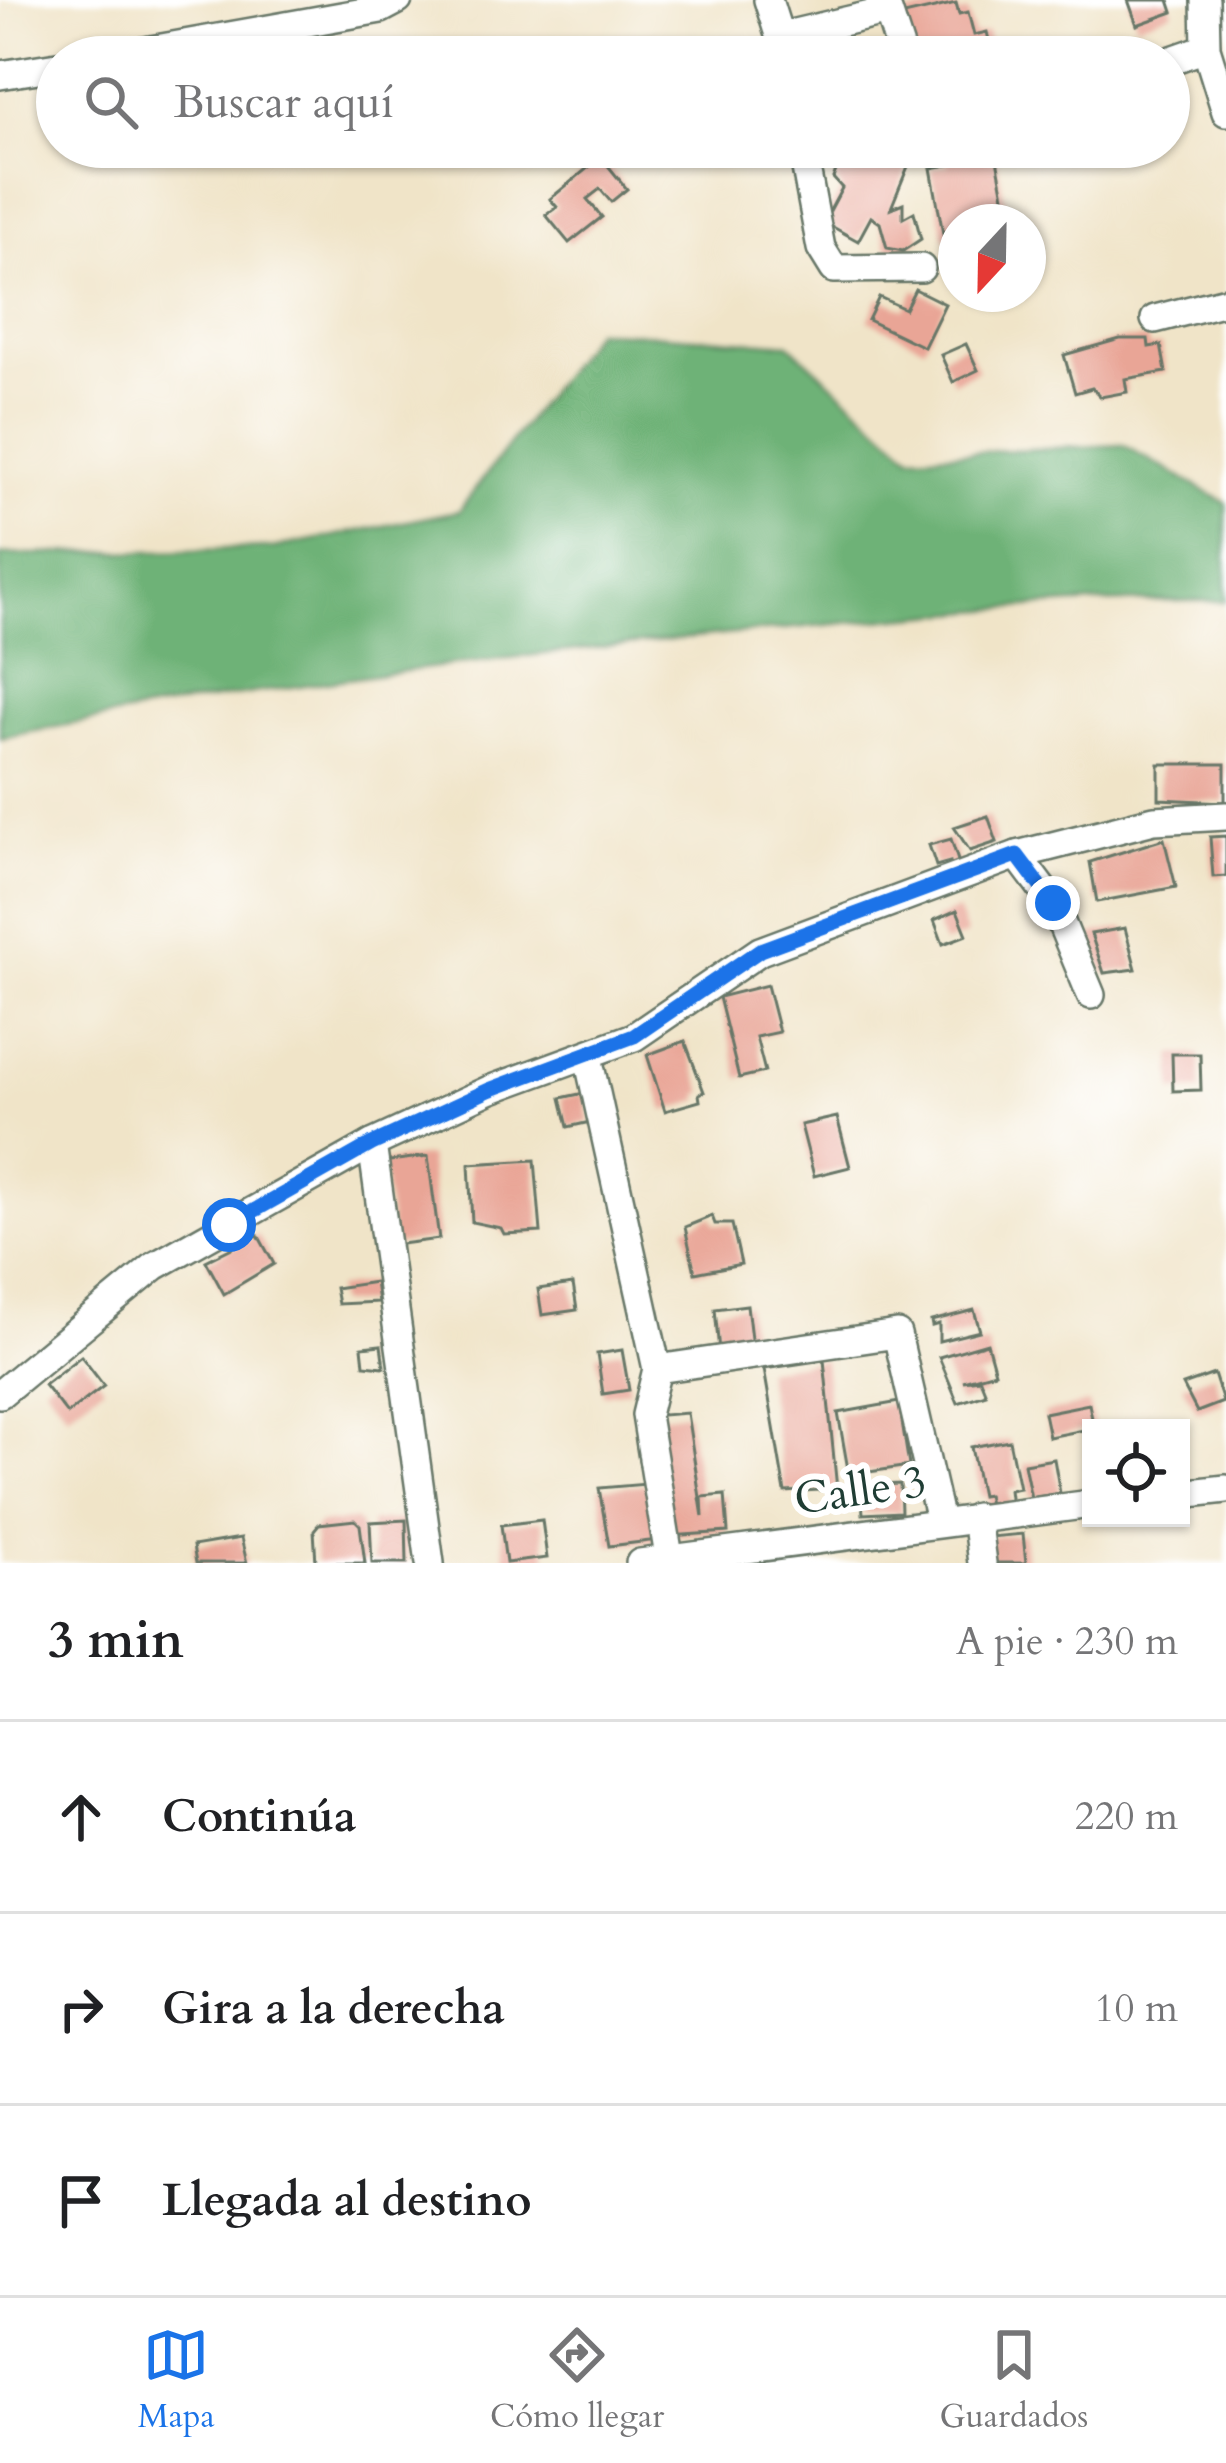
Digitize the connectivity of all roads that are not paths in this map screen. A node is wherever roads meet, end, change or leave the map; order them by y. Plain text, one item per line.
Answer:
1 (398, 0) edge
2 (768, 0) edge
3 (1205, 0) edge
4 (229, 36) edge
5 (780, 36) edge
6 (816, 36) edge
7 (896, 36) edge
8 (1206, 48) junction
9 (1190, 54) edge
10 (36, 70) edge
11 (0, 76) edge
12 (1226, 112) edge
13 (806, 168) edge
14 (921, 268) dead end
15 (1226, 301) edge
16 (1155, 319) dead end
17 (1226, 816) edge
18 (1017, 855) junction
19 (1090, 994) dead end
20 (588, 1057) junction
21 (372, 1144) junction
22 (657, 1369) junction
23 (0, 1394) edge
24 (1226, 1489) edge
25 (1190, 1493) edge
26 (1082, 1505) edge
27 (976, 1516) junction
28 (940, 1520) junction
29 (669, 1557) junction
30 (430, 1563) edge
31 (640, 1563) edge
32 (982, 1563) edge

1 - 4 street
2 - 5 street
3 - 8 street
6 - 7 street
8 - 9 street
8 - 12 street
10 - 11 street
13 - 14 street
15 - 16 street
17 - 18 street
18 - 19 street
18 - 20 street
20 - 21 street
20 - 22 street
21 - 23 street
21 - 30 street
22 - 28 street
22 - 29 street
24 - 25 street
26 - 27 street, Calle 3
27 - 28 street, Calle 3
27 - 32 street
28 - 29 street, Calle 3
29 - 31 street, Calle 3

